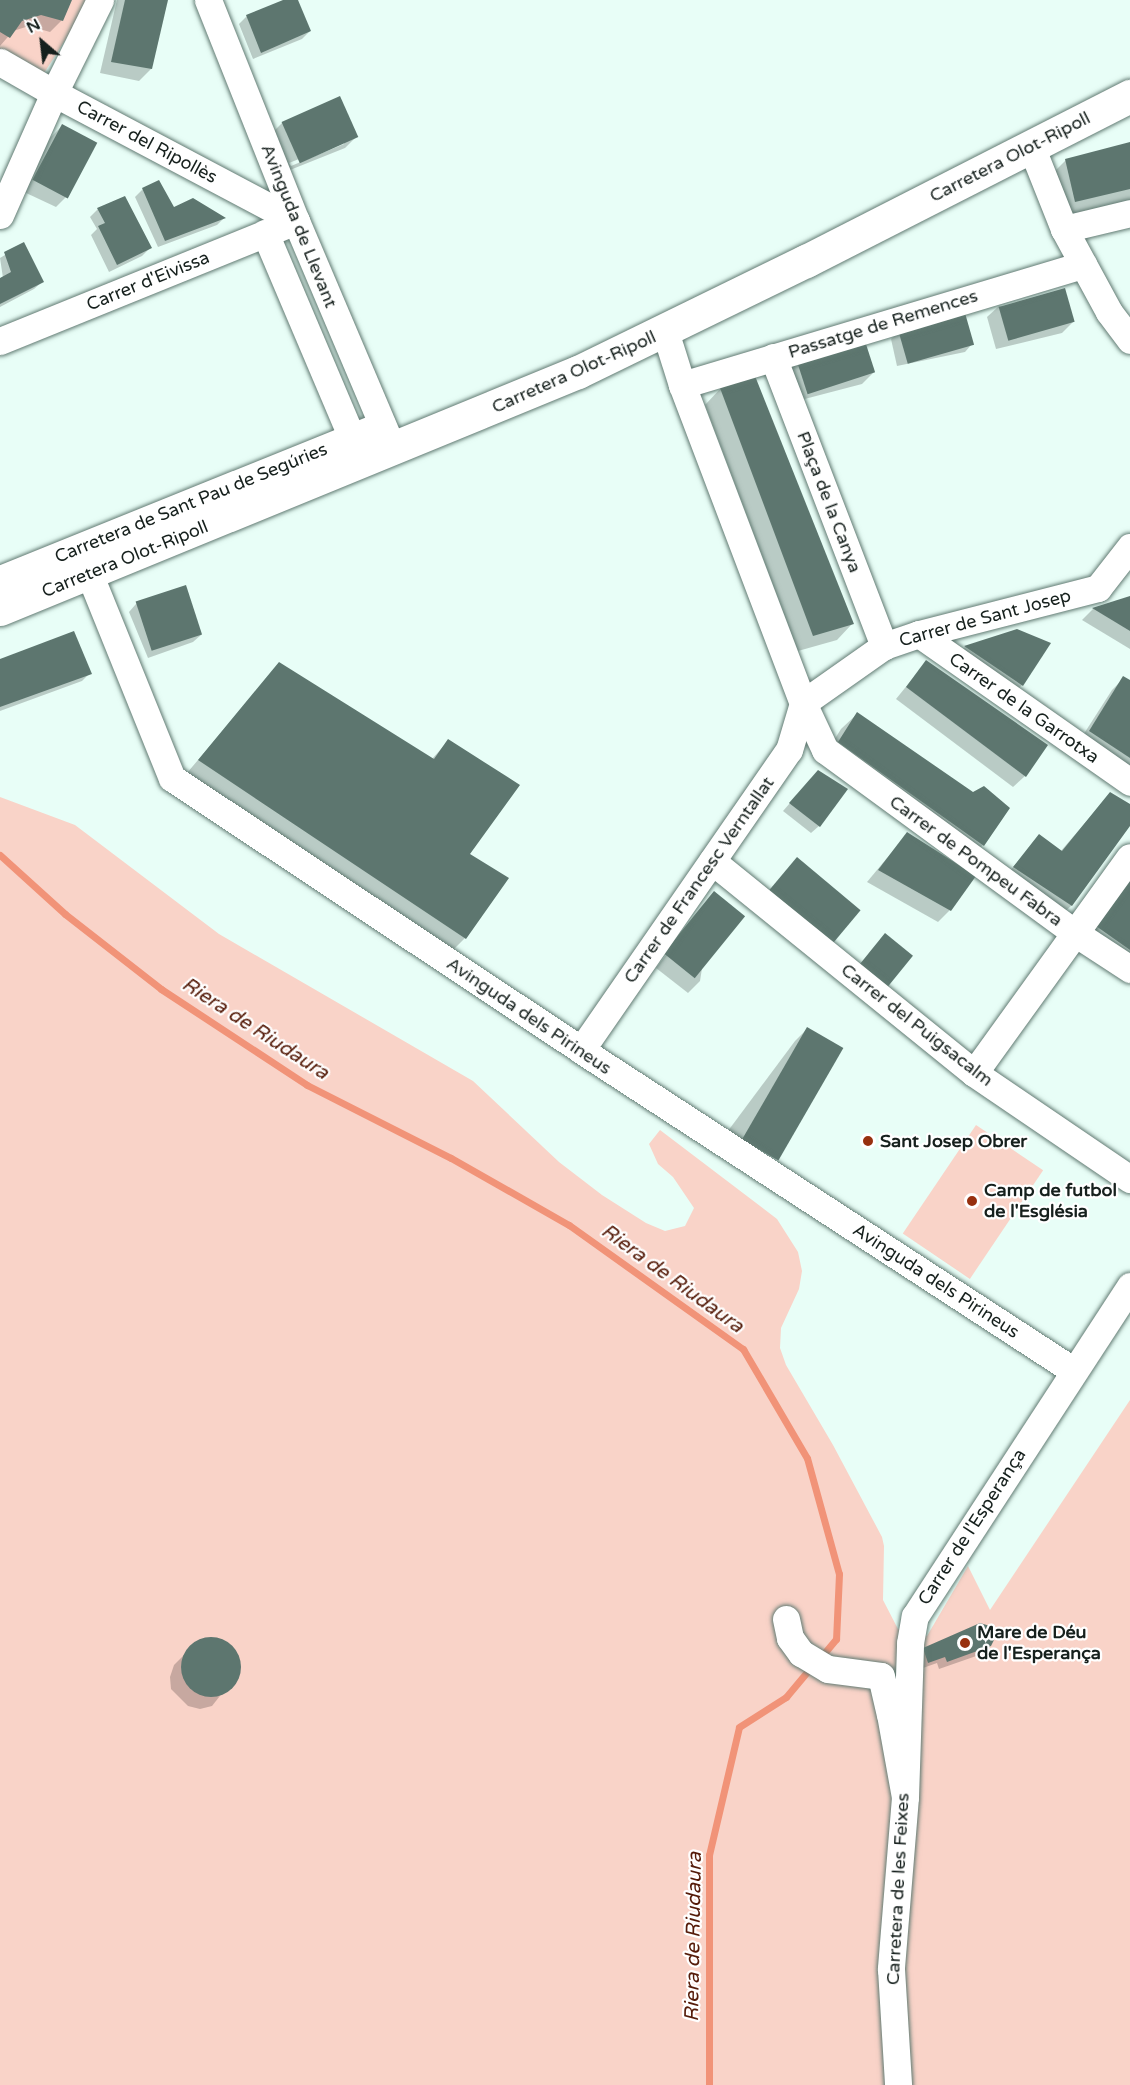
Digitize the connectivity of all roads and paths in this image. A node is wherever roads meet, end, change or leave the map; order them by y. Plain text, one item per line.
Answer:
1 (100, 0) edge
2 (208, 0) edge
3 (0, 62) edge
4 (54, 93) junction
5 (1130, 96) edge
6 (1031, 146) junction
7 (6, 183) edge
8 (1130, 213) edge
9 (0, 215) edge
10 (296, 221) junction
11 (1064, 229) junction
12 (265, 233) junction
13 (1083, 265) junction
14 (665, 331) junction
15 (1130, 340) edge
16 (0, 341) edge
17 (773, 357) junction
18 (682, 385) junction
19 (388, 437) junction
20 (352, 438) junction
21 (1127, 558) edge
22 (89, 573) junction
23 (0, 579) edge
24 (0, 609) edge
25 (918, 634) junction
26 (884, 646) junction
27 (803, 703) junction
28 (1130, 782) edge
29 (1130, 857) edge
30 (712, 861) junction
31 (1075, 933) junction
32 (1130, 969) edge
33 (581, 1050) junction
34 (974, 1073) junction
35 (1130, 1179) edge
36 (1130, 1286) edge
37 (1074, 1371) junction
38 (786, 1619) dead end
39 (905, 1797) junction
40 (898, 2085) edge

1 - 4 street
2 - 10 street, Avinguda de Llevant
3 - 4 street, Carrer del Ripollès
4 - 7 street
4 - 10 street, Carrer del Ripollès
5 - 6 main road, Carretera Olot-Ripoll
6 - 11 street
6 - 14 main road, Carretera Olot-Ripoll
7 - 9 street
8 - 11 street
10 - 12 street, Carrer d'Eivissa
10 - 19 street, Avinguda de Llevant
11 - 13 street
12 - 16 street, Carrer d'Eivissa
12 - 20 street, Avinguda de Llevant
13 - 15 street
13 - 17 street, Passatge de Remences
14 - 18 street
14 - 19 main road, Carretera Olot-Ripoll
17 - 18 street, Passatge de Remences
17 - 26 street, Plaça de la Canya
18 - 27 street
19 - 20 street, Carretera de Sant Pau de Segúries
19 - 22 main road, Carretera Olot-Ripoll
20 - 23 street, Carretera de Sant Pau de Segúries
21 - 25 street, Carrer de Sant Josep
22 - 24 main road, Carretera Olot-Ripoll
22 - 33 street, Avinguda dels Pirineus
25 - 26 street, Carrer de Sant Josep
25 - 28 street, Carrer de la Garrotxa
26 - 27 street, Carrer de Sant Josep
27 - 30 street, Carrer de Francesc Verntallat
27 - 31 street, Carrer de Pompeu Fabra
29 - 31 street
30 - 33 street, Carrer de Francesc Verntallat
30 - 34 street, Carrer del Puigsacalm
31 - 32 street, Carrer de Pompeu Fabra
31 - 34 street
33 - 37 street, Avinguda dels Pirineus
34 - 35 street, Carrer del Puigsacalm
36 - 37 street, Carrer de l'Esperança
37 - 39 street, Carrer de l'Esperança
38 - 39 street, Carretera de les Feixes
39 - 40 street, Carretera de les Feixes

